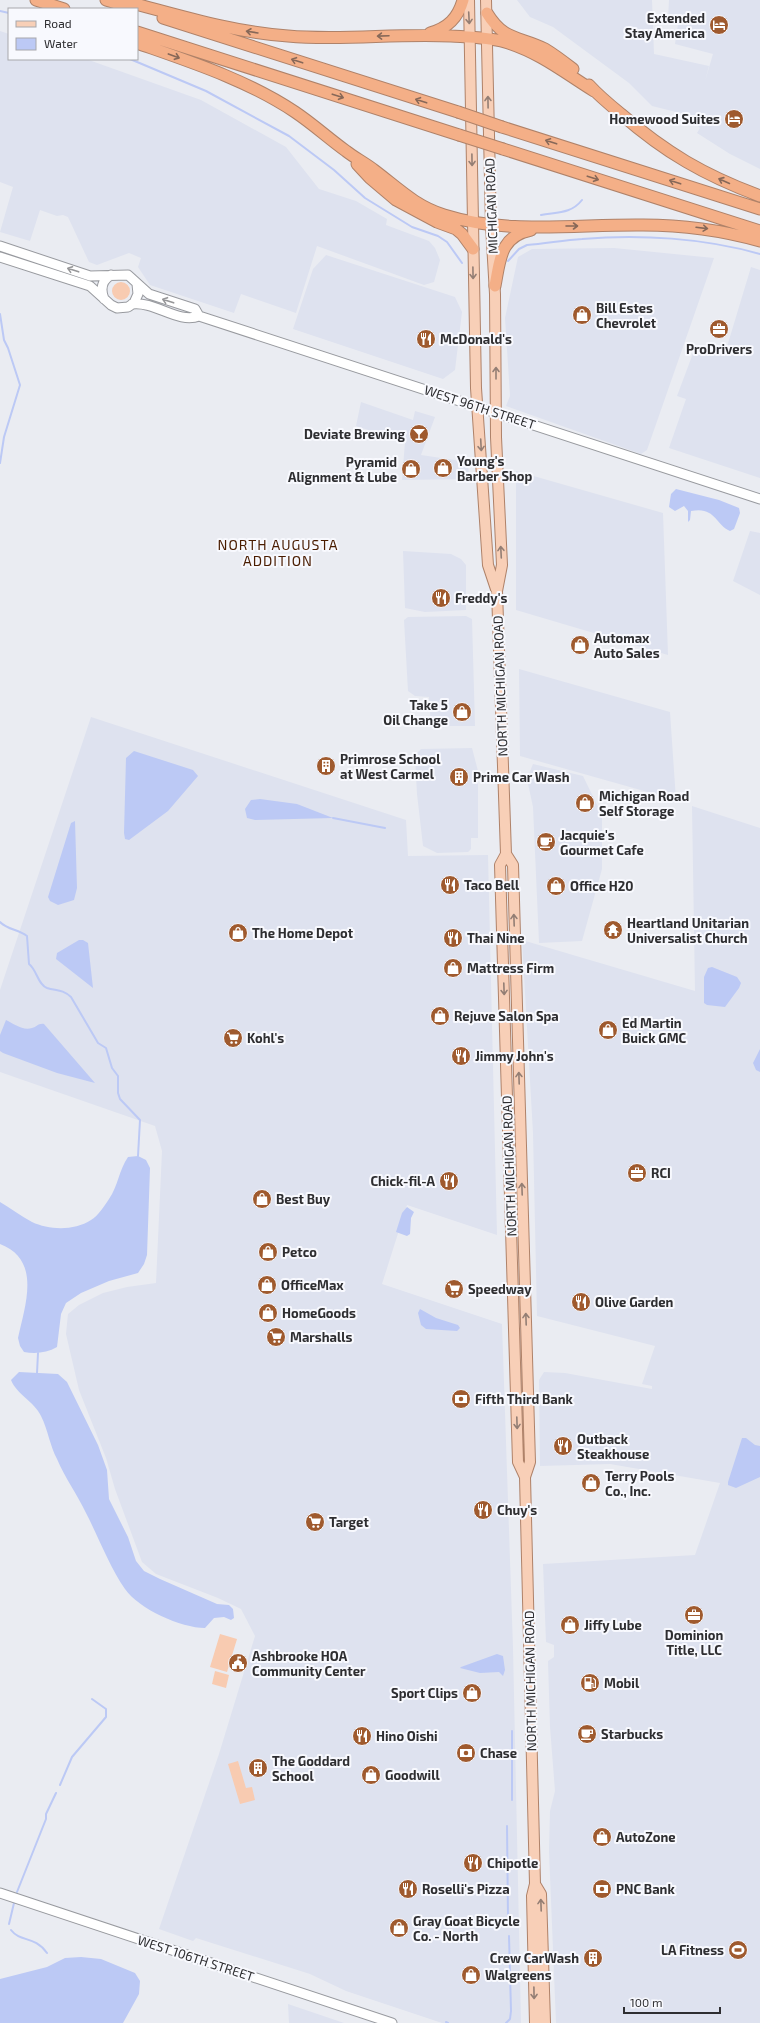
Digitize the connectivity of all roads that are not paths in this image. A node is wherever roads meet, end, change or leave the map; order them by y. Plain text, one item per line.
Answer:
1 (29, 0) edge
2 (36, 0) edge
3 (106, 0) edge
4 (120, 0) edge
5 (463, 0) edge
6 (468, 0) edge
7 (486, 0) edge
8 (48, 8) edge
9 (61, 8) edge
10 (131, 8) edge
11 (138, 10) edge
12 (487, 13) junction
13 (138, 32) edge
14 (422, 34) junction
15 (470, 37) junction
16 (487, 39) junction
17 (138, 42) edge
18 (594, 91) junction
19 (346, 151) junction
20 (760, 196) edge
21 (760, 209) edge
22 (473, 222) junction
23 (491, 225) junction
24 (556, 226) junction
25 (760, 231) edge
26 (760, 241) edge
27 (0, 246) edge
28 (473, 249) junction
29 (0, 257) edge
30 (111, 275) junction
31 (137, 284) junction
32 (495, 286) junction
33 (104, 298) junction
34 (132, 304) junction
35 (199, 316) junction
36 (478, 406) junction
37 (495, 412) junction
38 (760, 499) edge
39 (497, 591) junction
40 (535, 1884) junction
41 (0, 1893) edge
42 (392, 2023) edge
43 (535, 2023) edge
44 (545, 2023) edge

1 - 8 highway
2 - 9 highway
3 - 10 highway
14 -> 4 highway
5 - 14 highway
6 -> 15 main road, MICHIGAN ROAD
7 - 12 main road, MICHIGAN ROAD
21 -> 11 highway, bridge
12 - 16 main road, MICHIGAN ROAD
12 - 18 highway
13 -> 25 highway, bridge
14 - 15 highway
15 - 16 highway
15 -> 22 main road, MICHIGAN ROAD
16 - 18 highway
23 -> 16 main road, MICHIGAN ROAD
17 -> 19 highway
20 -> 18 highway
19 - 22 highway
19 - 28 highway
22 - 23 highway
22 - 28 main road, MICHIGAN ROAD
23 - 24 highway
23 - 32 main road, MICHIGAN ROAD
24 -> 26 highway
24 - 32 highway
30 -> 27 street
28 -> 36 main road, MICHIGAN ROAD
29 - 33 street
30 - 31 street
30 - 33 street
31 - 34 street
35 -> 31 street, WEST 96TH STREET
37 -> 32 main road, MICHIGAN ROAD
33 - 34 street
34 - 35 street, WEST 96TH STREET
35 - 36 street, WEST 96TH STREET
36 - 37 street, WEST 96TH STREET
36 -> 39 main road, NORTH MICHIGAN ROAD
37 - 38 street, WEST 96TH STREET
39 -> 37 main road, NORTH MICHIGAN ROAD
39 - 40 main road, NORTH MICHIGAN ROAD
40 -> 43 main road, NORTH MICHIGAN ROAD
44 -> 40 main road, NORTH MICHIGAN ROAD
41 - 42 street, WEST 106TH STREET

